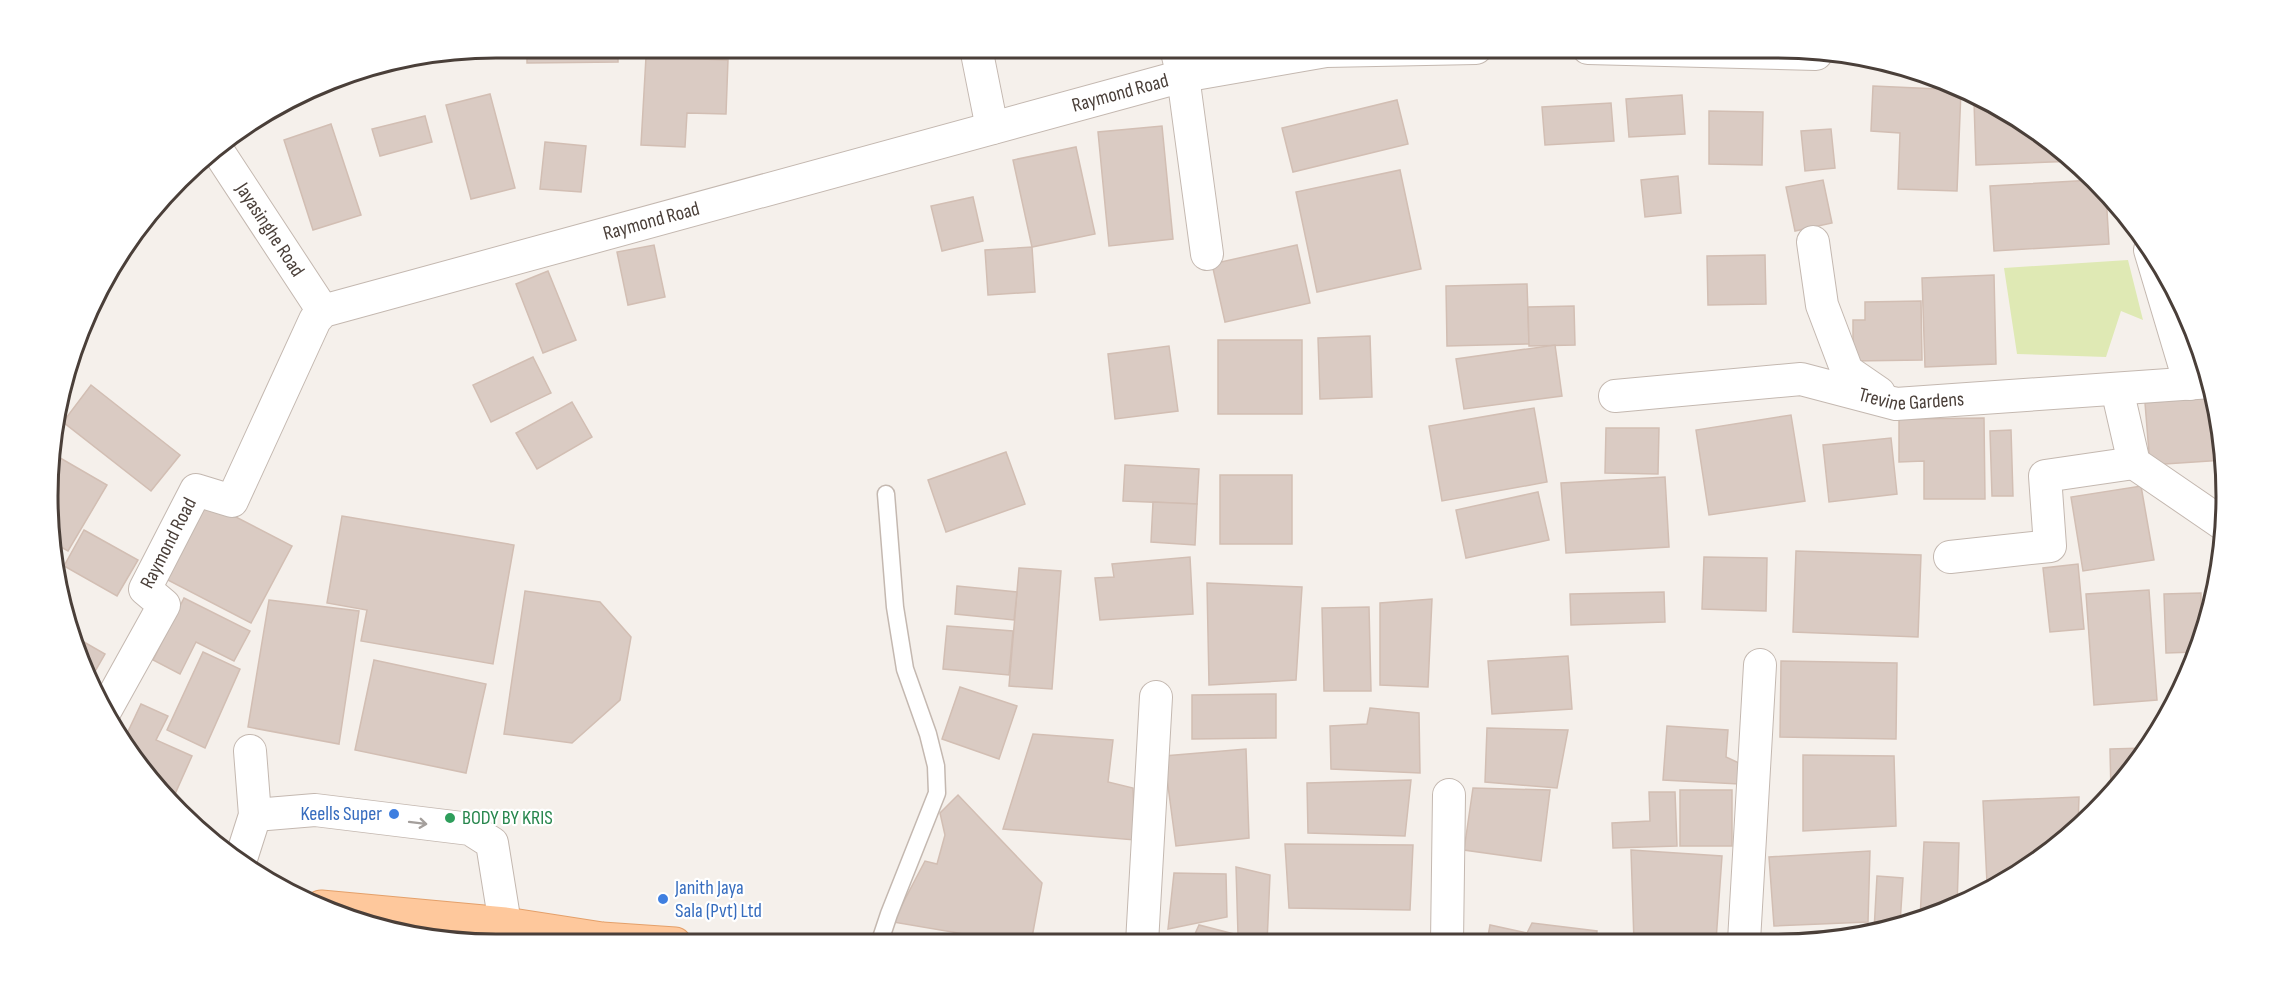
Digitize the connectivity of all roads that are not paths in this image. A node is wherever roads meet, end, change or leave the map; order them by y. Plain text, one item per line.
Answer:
1 (978, 58) edge
2 (1232, 58) edge
3 (1179, 62) edge
4 (992, 128) junction
5 (221, 156) edge
6 (1813, 242) dead end
7 (1207, 254) dead end
8 (2172, 307) edge
9 (323, 311) junction
10 (2201, 383) edge
11 (2117, 389) junction
12 (1615, 396) dead end
13 (1892, 402) junction
14 (2134, 463) junction
15 (886, 494) dead end
16 (2215, 519) edge
17 (1950, 556) dead end
18 (1760, 664) dead end
19 (1156, 697) dead end
20 (110, 703) edge
21 (250, 751) dead end
22 (1449, 795) dead end
23 (255, 815) junction
24 (243, 853) edge
25 (353, 910) edge
26 (505, 924) junction
27 (559, 934) edge
28 (882, 934) edge
29 (1143, 934) edge
30 (1447, 934) edge
31 (1744, 934) edge

1 - 4 street
2 - 3 street, Raymond Road
3 - 4 street, Raymond Road
3 - 7 street
4 - 9 street, Raymond Road
5 - 9 street, Jayasinghe Road
6 - 13 street
8 - 10 street
9 - 20 street, Raymond Road
10 - 11 street, Trevine Gardens
11 - 13 street, Trevine Gardens
11 - 14 street
12 - 13 street, Trevine Gardens
14 - 16 street
14 - 17 street
15 - 28 lane
18 - 31 street
19 - 29 street
21 - 23 street
22 - 30 street
23 - 24 street
23 -> 26 street
25 - 26 main road
26 - 27 main road

